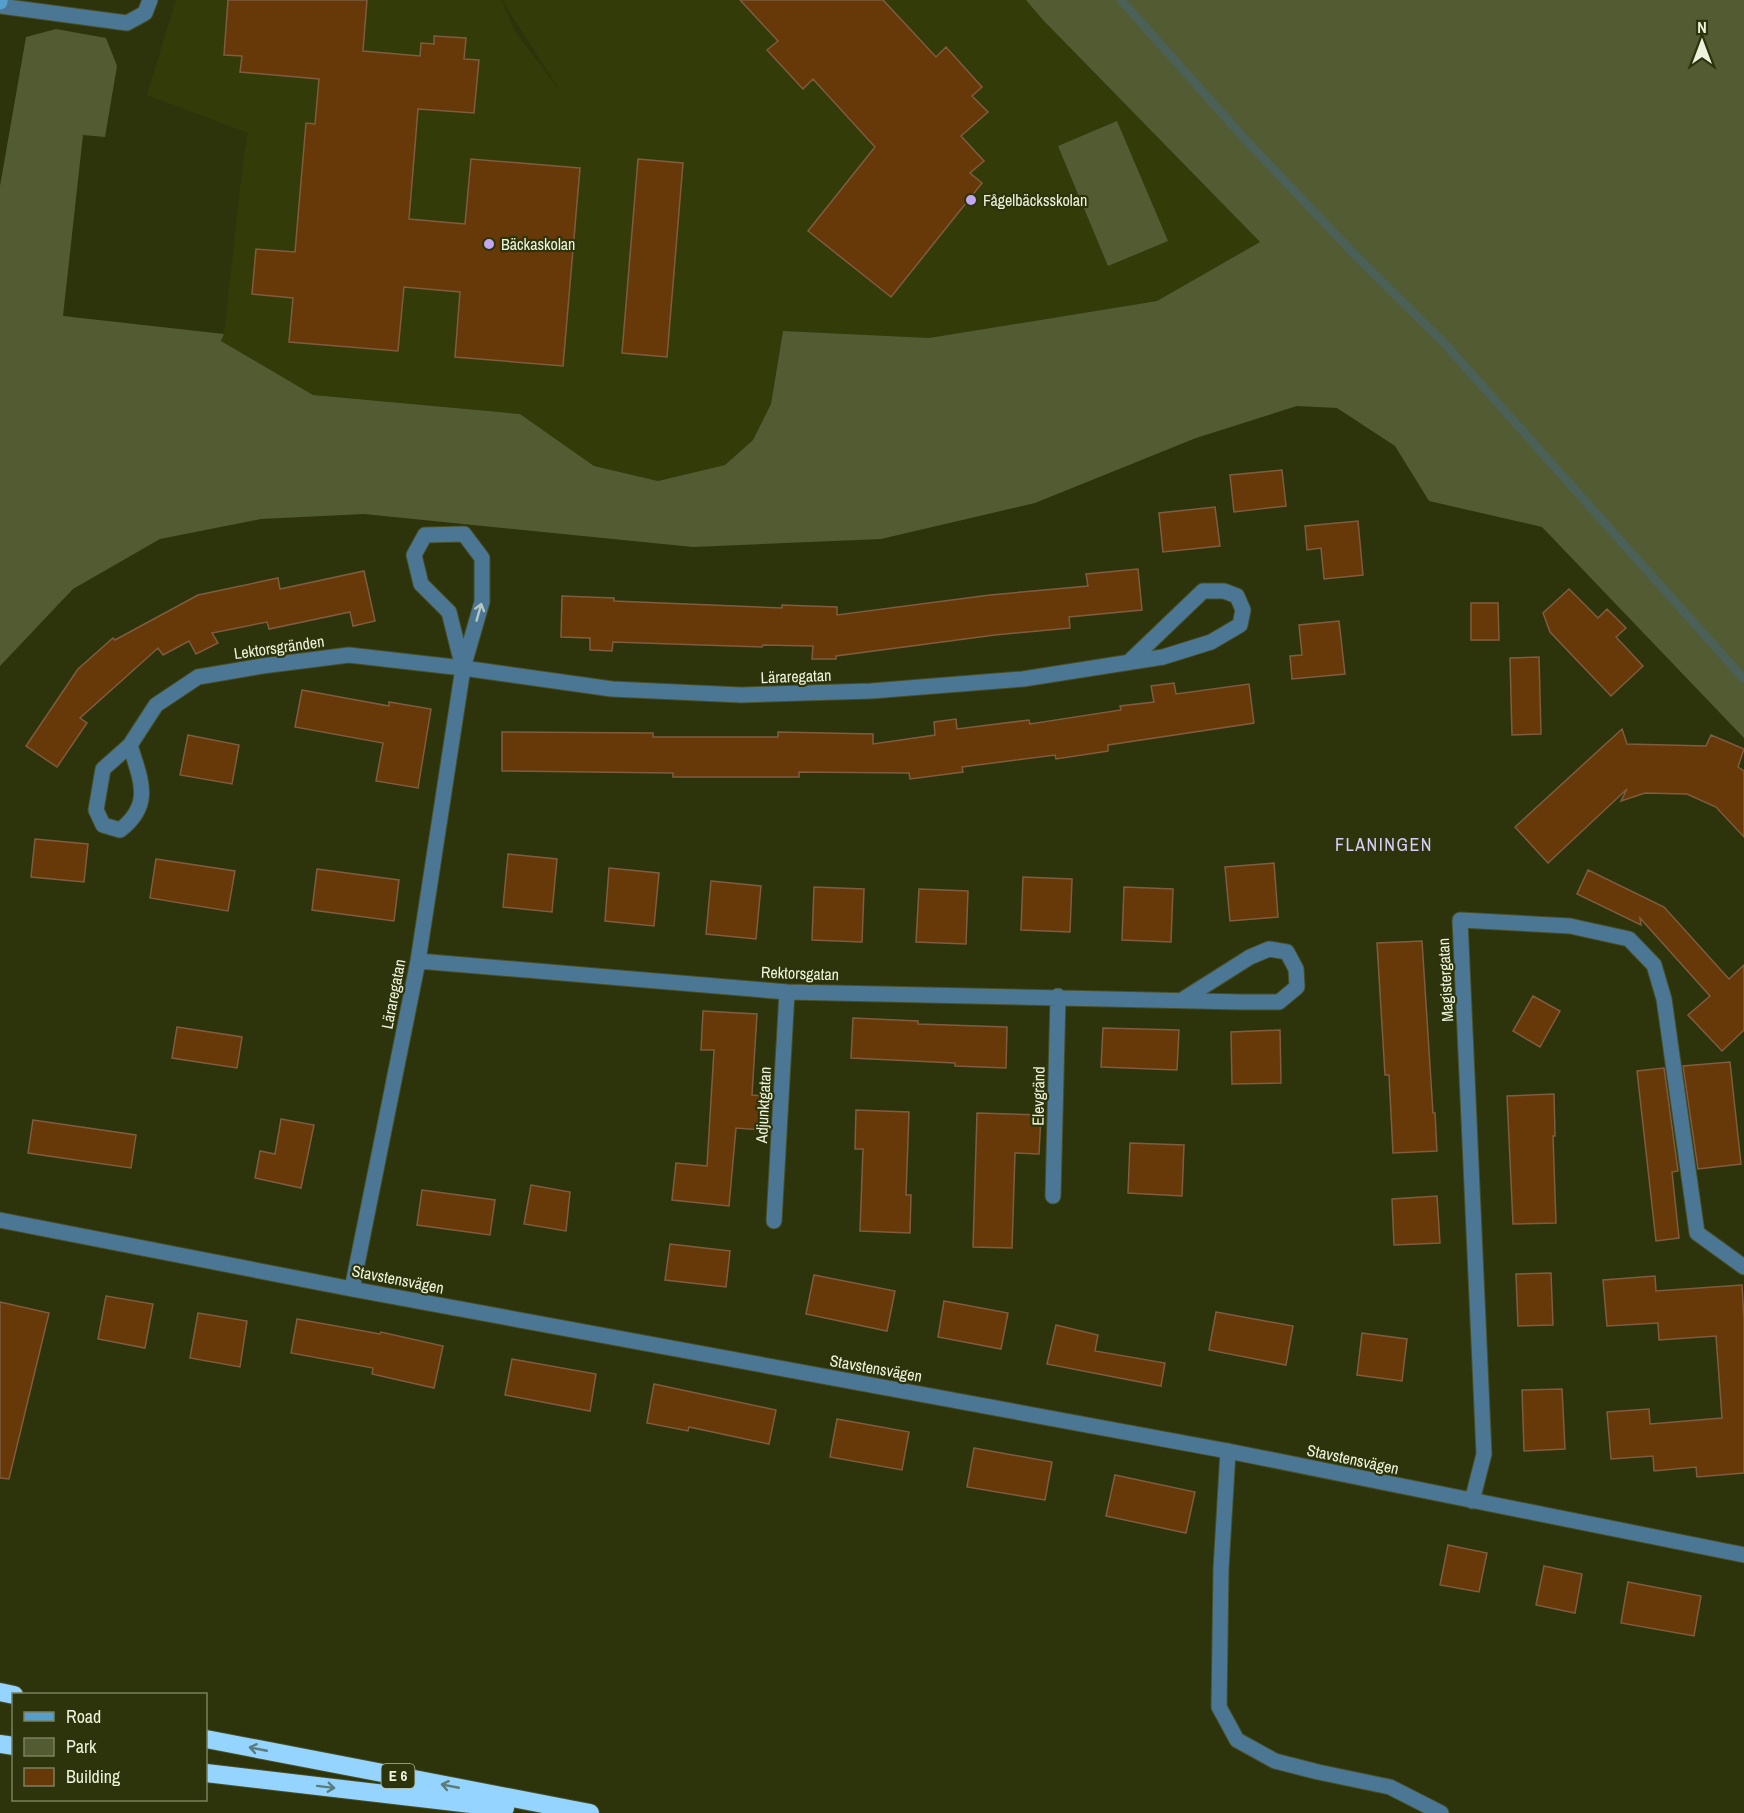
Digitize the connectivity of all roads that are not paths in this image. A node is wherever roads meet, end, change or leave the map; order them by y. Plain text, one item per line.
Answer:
1 (150, 0) edge
2 (0, 3) edge
3 (1129, 662) junction
4 (463, 668) junction
5 (130, 744) junction
6 (418, 961) junction
7 (787, 992) junction
8 (1058, 996) junction
9 (1182, 1000) junction
10 (1053, 1196) dead end
11 (0, 1220) edge
12 (774, 1221) dead end
13 (1744, 1267) edge
14 (352, 1289) junction
15 (1228, 1451) junction
16 (1472, 1501) junction
17 (1744, 1555) edge
18 (207, 1739) edge
19 (207, 1773) edge
20 (553, 1813) edge
21 (590, 1813) edge
22 (1441, 1813) edge

1 - 2 street
3 - 3 street, Läraregatan
3 - 4 street, Läraregatan
4 -> 4 street, Läraregatan
4 - 5 street, Lektorsgränden
4 - 6 street, Läraregatan
5 - 5 street, Lektorsgränden
6 - 7 street, Rektorsgatan
6 - 14 street, Läraregatan
7 - 8 street, Rektorsgatan
7 - 12 street, Adjunktgatan
8 - 9 street, Rektorsgatan
8 - 10 street, Elevgränd
9 - 9 street, Rektorsgatan
11 - 14 street, Stavstensvägen
13 - 16 street, Magistergatan
14 - 15 street, Stavstensvägen
15 - 16 street, Stavstensvägen
15 - 22 street
16 - 17 street, Stavstensvägen
21 -> 18 highway, E 6
19 -> 20 highway, E 6

